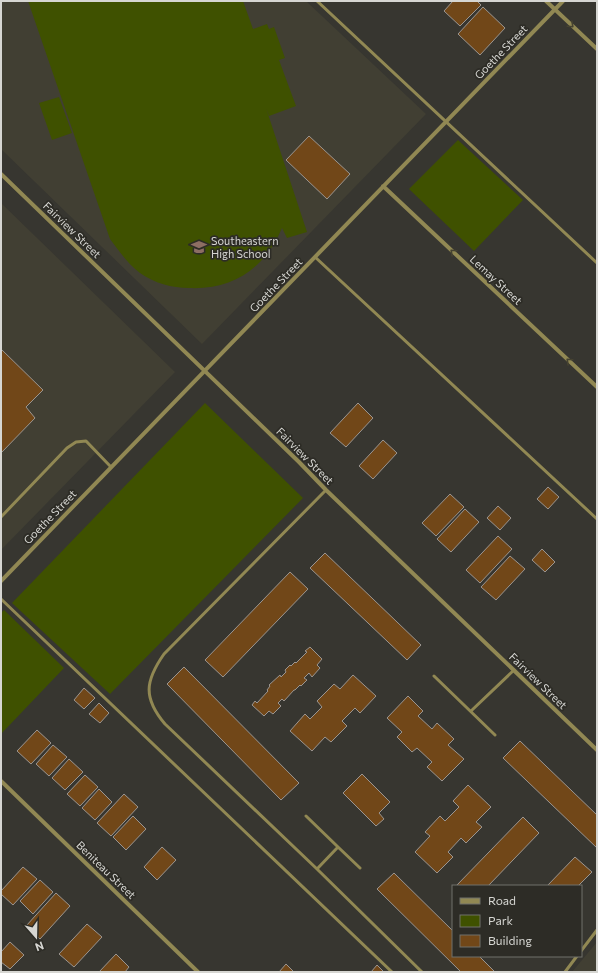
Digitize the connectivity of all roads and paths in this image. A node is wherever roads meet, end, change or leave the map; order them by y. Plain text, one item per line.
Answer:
1 (316, 1) edge
2 (546, 1) edge
3 (563, 1) edge
4 (555, 9) junction
5 (597, 49) edge
6 (446, 122) junction
7 (1, 174) edge
8 (383, 186) junction
9 (315, 257) junction
10 (597, 263) edge
11 (205, 371) junction
12 (597, 387) edge
13 (111, 467) junction
14 (326, 490) junction
15 (1, 517) edge
16 (597, 519) edge
17 (2, 578) edge
18 (1, 599) edge
19 (514, 670) junction
20 (434, 676) dead end
21 (471, 711) junction
22 (495, 735) dead end
23 (597, 750) edge
24 (1, 781) edge
25 (306, 816) dead end
26 (338, 848) junction
27 (360, 868) dead end
28 (317, 869) junction
29 (597, 930) edge
30 (582, 950) edge
31 (576, 957) edge
32 (198, 972) edge
33 (392, 972) edge
34 (422, 972) edge
35 (565, 972) edge

1 - 6 lane
2 - 4 street
3 - 4 street, Goethe Street
4 -> 5 street
4 - 6 street, Goethe Street
6 - 8 street, Goethe Street
6 - 10 lane
7 - 11 street, Fairview Street
8 - 9 street, Goethe Street
12 -> 8 street, Lemay Street
9 - 11 street, Goethe Street
9 - 16 lane
11 - 13 street, Goethe Street
11 - 14 street, Fairview Street
13 - 15 lane
13 - 17 street, Goethe Street
14 - 19 street, Fairview Street
14 - 28 lane
18 - 33 lane
19 - 21 lane
19 - 23 street, Fairview Street
20 - 21 lane
21 - 22 lane
24 - 32 street, Beniteau Street
25 - 26 lane
26 - 27 lane
26 - 28 lane
28 - 34 lane
29 - 30 lane
31 - 35 lane

